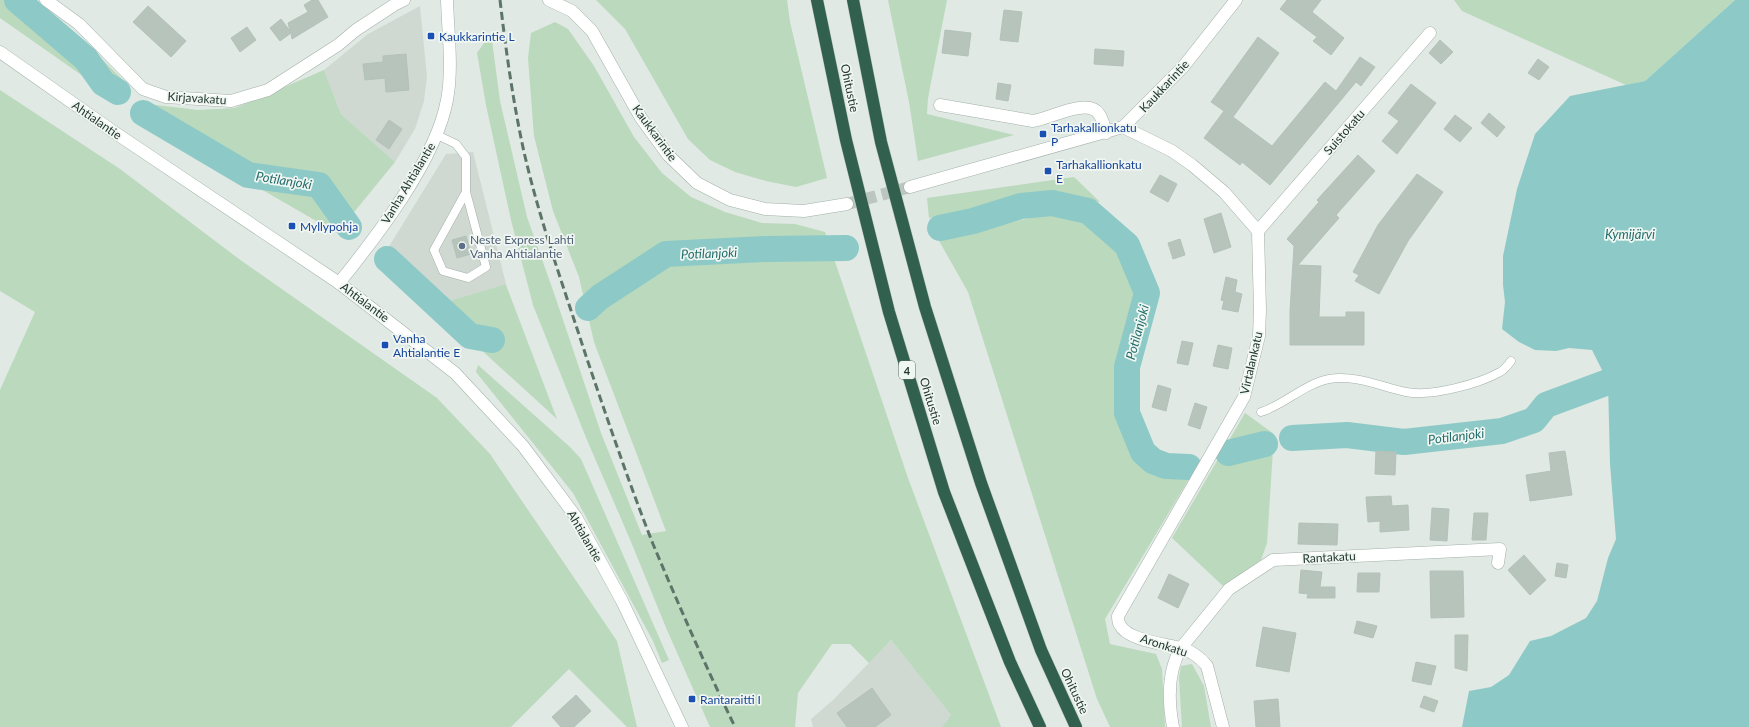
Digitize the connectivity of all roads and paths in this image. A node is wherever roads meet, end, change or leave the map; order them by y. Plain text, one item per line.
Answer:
1 (46, 0) edge
2 (404, 0) edge
3 (447, 0) edge
4 (549, 0) edge
5 (817, 0) edge
6 (853, 0) edge
7 (1236, 0) edge
8 (1430, 33) dead end
9 (0, 52) edge
10 (940, 105) dead end
11 (1123, 127) junction
12 (1106, 132) junction
13 (437, 134) junction
14 (910, 187) tunnel mouth
15 (466, 192) junction
16 (847, 204) tunnel mouth
17 (1258, 231) junction
18 (339, 283) junction
19 (1511, 361) dead end
20 (1261, 412) dead end
21 (1498, 564) dead end
22 (1126, 632) joint
23 (1181, 648) junction
24 (682, 727) edge
25 (1040, 727) edge
26 (1076, 727) edge
27 (1173, 727) edge
28 (1223, 727) edge

1 - 2 street, Kirjavakatu
3 - 13 street, Vanha Ahtialantie
4 - 16 street, Kaukkarintie
5 - 25 highway, Ohitustie / 4
6 - 26 highway, Ohitustie
7 - 11 street, Kaukkarintie
8 - 17 street, Suistokatu
9 - 18 street, Ahtialantie
10 - 12 street
11 - 12 street, Kaukkarintie
11 - 17 street
12 - 14 street, Kaukkarintie
13 - 15 lane
13 - 18 street, Vanha Ahtialantie
15 - 15 lane
17 - 22 street, Virtalankatu
18 - 24 street, Ahtialantie
19 - 20 lane
21 - 23 street, Rantakatu
22 - 23 street, Aronkatu
23 - 27 street
23 - 28 street, Aronkatu

